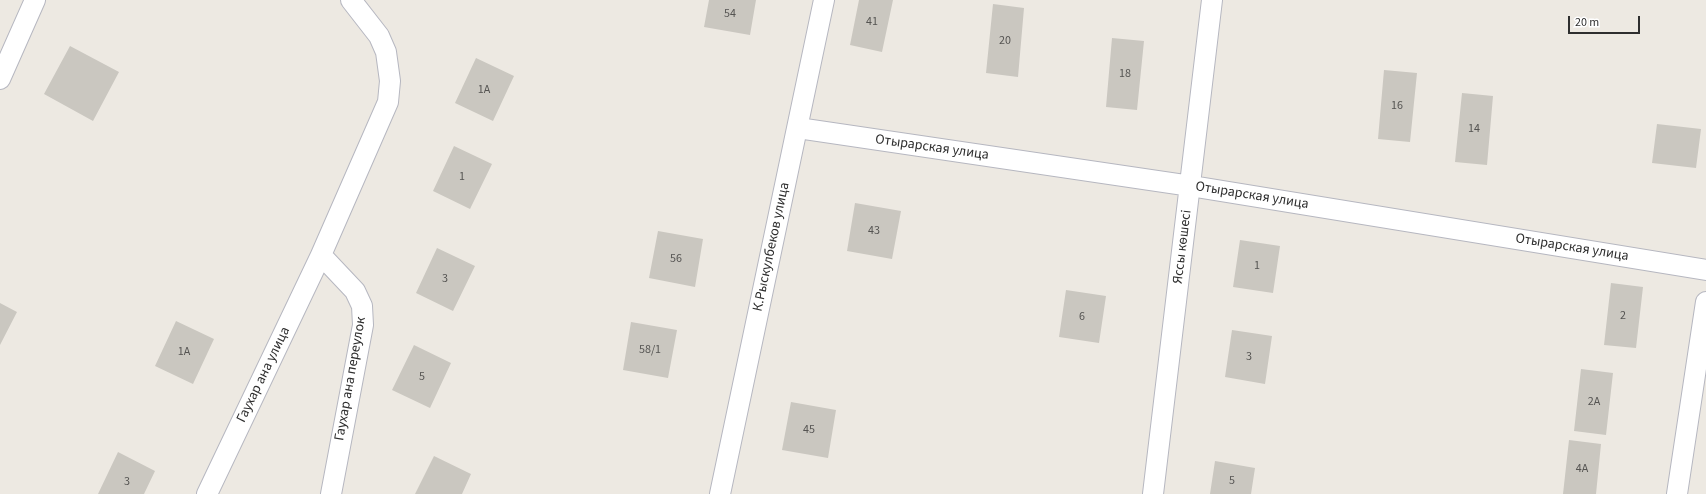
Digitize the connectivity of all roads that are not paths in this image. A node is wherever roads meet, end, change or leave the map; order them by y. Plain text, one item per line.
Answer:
1 (35, 0) edge
2 (351, 0) edge
3 (824, 0) edge
4 (1212, 0) edge
5 (0, 79) edge
6 (798, 128) junction
7 (1191, 186) junction
8 (321, 255) junction
9 (1706, 270) edge
10 (1706, 302) edge
11 (207, 494) edge
12 (331, 494) edge
13 (720, 494) edge
14 (1153, 494) edge
15 (1677, 494) edge

1 - 5 street
2 - 8 street, Гаухар ана улица
3 - 6 street, К.Рыскулбеков улица
4 - 7 street, Яссы көшесі
6 - 7 street, Отырарская улица
6 - 13 street, К.Рыскулбеков улица
7 - 9 street, Отырарская улица
7 - 14 street, Яссы көшесі
8 - 11 street, Гаухар ана улица
8 - 12 street, Гаухар ана переулок
10 - 15 street

